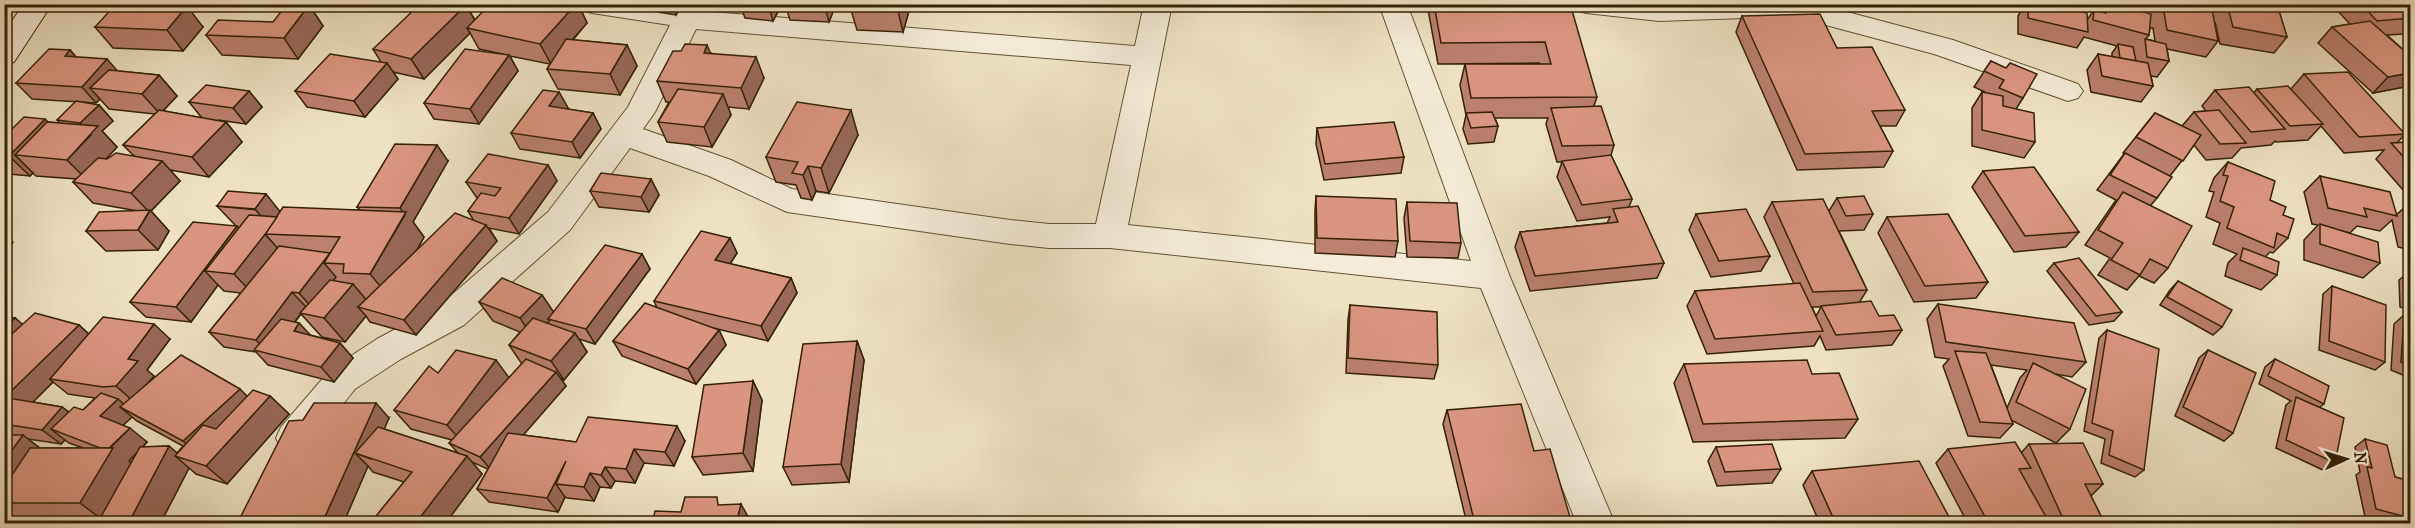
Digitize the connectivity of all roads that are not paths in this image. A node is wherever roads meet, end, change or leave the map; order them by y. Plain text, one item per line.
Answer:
1 (38, 4) edge
2 (592, 4) edge
3 (1158, 4) edge
4 (1393, 4) edge
5 (1586, 4) edge
6 (687, 19) junction
7 (4, 55) edge
8 (1146, 57) junction
9 (2068, 91) dead end
10 (624, 134) junction
11 (1110, 236) junction
12 (1493, 277) junction
13 (276, 466) edge
14 (1596, 524) edge

1 - 7 street
2 - 6 street
3 - 8 street
4 - 12 street
5 - 9 street
6 - 8 street
6 - 10 street
8 - 11 street
10 - 11 street
10 - 13 street
11 - 12 street
12 - 14 street

